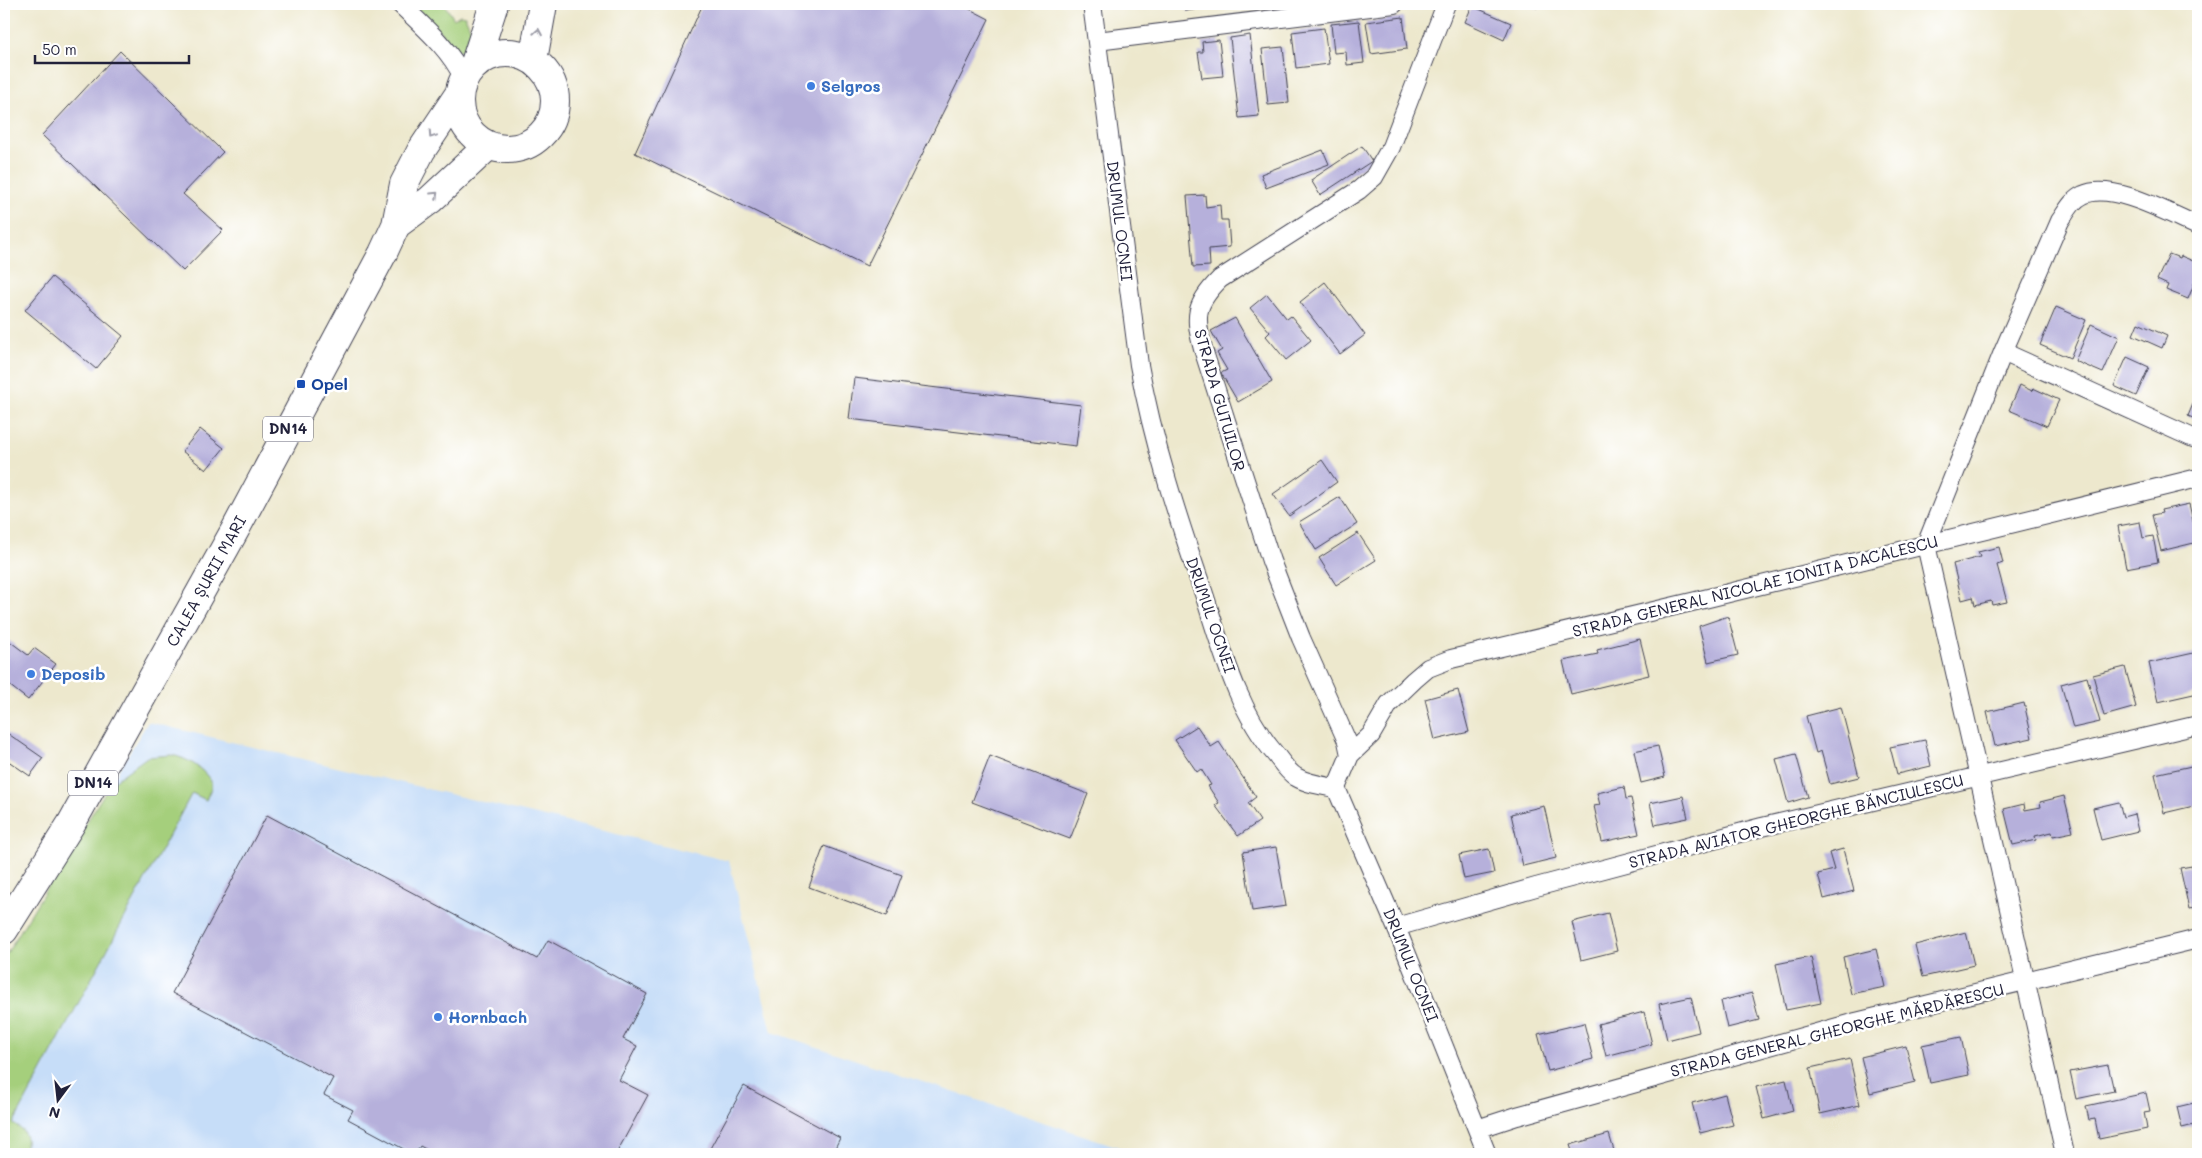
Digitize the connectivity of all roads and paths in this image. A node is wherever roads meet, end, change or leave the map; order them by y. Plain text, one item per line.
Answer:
1 (400, 4) edge
2 (494, 4) edge
3 (543, 4) edge
4 (1092, 4) edge
5 (1394, 4) edge
6 (1446, 4) edge
7 (1097, 41) junction
8 (533, 60) junction
9 (466, 80) junction
10 (488, 146) junction
11 (396, 225) junction
12 (2198, 226) edge
13 (2003, 352) junction
14 (2193, 438) dead end
15 (2198, 478) edge
16 (1926, 545) junction
17 (2198, 725) edge
18 (1350, 755) junction
19 (1978, 776) junction
20 (1336, 788) junction
21 (1396, 927) junction
22 (4, 930) edge
23 (2198, 939) edge
24 (2025, 982) junction
25 (1477, 1129) junction
26 (1487, 1154) edge
27 (2065, 1154) edge

1 - 9 street
2 - 9 main road, CALEA ȘURII MARI / DN14
8 -> 3 main road
4 - 7 street, DRUMUL OCNEI
5 - 7 street
6 - 18 street, STRADA GUTUILOR
7 - 20 street, DRUMUL OCNEI
8 - 9 main road
8 - 10 main road
9 - 10 main road
9 -> 11 main road, CALEA ȘURII MARI / DN14
11 -> 10 main road, CALEA ȘURII MARI / DN14
11 - 22 main road, CALEA ȘURII MARI / DN14
12 - 13 street
13 - 14 street
13 - 16 street
15 - 16 street, STRADA GENERAL NICOLAE IONITA DACALESCU
16 - 18 street, STRADA GENERAL NICOLAE IONITA DACALESCU
16 - 19 street
17 - 19 street, STRADA AVIATOR GHEORGHE BĂNCIULESCU
18 - 20 street
19 - 21 street, STRADA AVIATOR GHEORGHE BĂNCIULESCU
19 - 24 street
20 - 21 street, DRUMUL OCNEI
21 - 25 street, DRUMUL OCNEI
23 - 24 street, STRADA GENERAL GHEORGHE MĂRDĂRESCU
24 - 25 street, STRADA GENERAL GHEORGHE MĂRDĂRESCU
24 - 27 street
25 - 26 street, DRUMUL OCNEI

